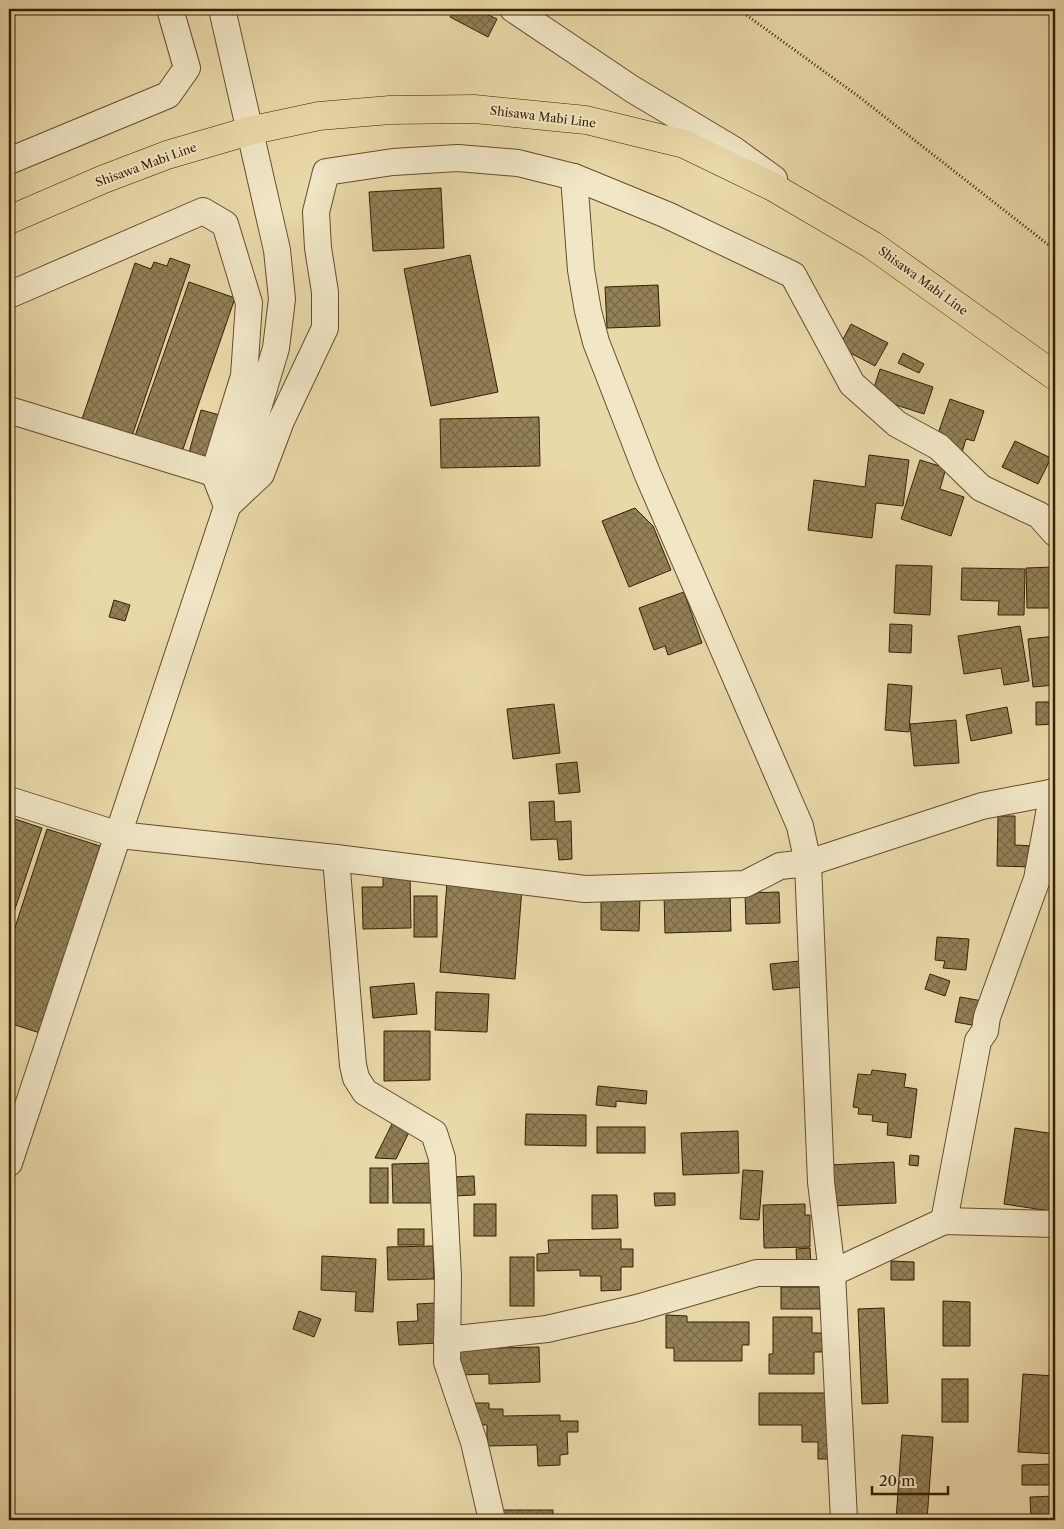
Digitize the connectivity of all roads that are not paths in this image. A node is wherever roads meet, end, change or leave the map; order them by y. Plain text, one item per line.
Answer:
1 (170, 9) edge
2 (222, 9) edge
3 (513, 9) edge
4 (249, 131) junction
5 (9, 161) edge
6 (574, 177) junction
7 (9, 220) edge
8 (833, 222) junction
9 (9, 295) edge
10 (1055, 376) edge
11 (9, 410) edge
12 (214, 473) junction
13 (227, 506) junction
14 (1055, 533) edge
15 (1054, 792) edge
16 (9, 800) edge
17 (119, 835) junction
18 (336, 858) junction
19 (808, 863) junction
20 (9, 1163) edge
21 (944, 1221) junction
22 (1055, 1224) edge
23 (832, 1273) junction
24 (447, 1340) junction
25 (492, 1520) edge
26 (844, 1520) edge

1 - 5 street
2 - 4 street
3 - 8 street
4 - 7 main road, Shisawa Mabi Line
4 - 8 main road, Shisawa Mabi Line
4 - 13 street
6 - 13 street
6 - 14 street
6 - 19 street
8 - 10 main road, Shisawa Mabi Line
9 - 12 street
11 - 12 street
12 - 13 street
13 - 17 street
15 - 19 street
15 - 21 street
16 - 17 street
17 - 18 street
17 - 20 street
18 - 19 street
18 - 24 street
19 - 23 street
21 - 22 street
21 - 23 street
23 - 24 street
23 - 26 street
24 - 25 street

